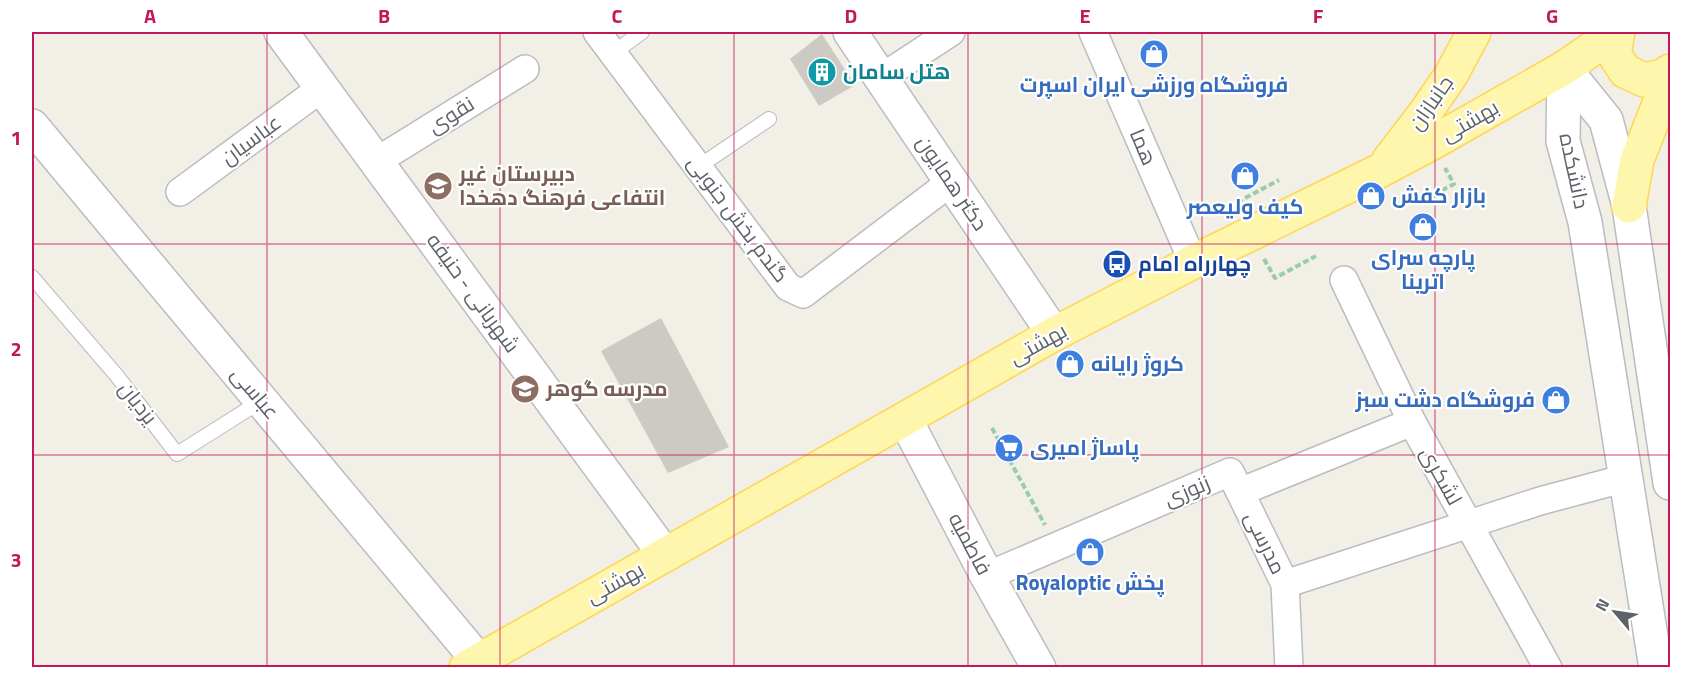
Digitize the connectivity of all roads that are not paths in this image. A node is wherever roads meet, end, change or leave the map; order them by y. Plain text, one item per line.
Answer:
1 (281, 32) edge
2 (597, 32) edge
3 (642, 32) edge
4 (850, 32) edge
5 (951, 32) edge
6 (1094, 32) edge
7 (1474, 32) edge
8 (1617, 32) edge
9 (613, 53) junction
10 (1564, 68) junction
11 (525, 69) dead end
12 (1671, 71) edge
13 (882, 78) junction
14 (1671, 82) edge
15 (323, 87) junction
16 (768, 119) dead end
17 (32, 126) edge
18 (377, 161) junction
19 (698, 167) junction
20 (1381, 170) junction
21 (939, 191) dead end
22 (180, 192) dead end
23 (1629, 206) junction
24 (1585, 222) junction
25 (1193, 262) junction
26 (32, 277) edge
27 (1344, 280) dead end
28 (1054, 334) junction
29 (261, 401) junction
30 (905, 419) junction
31 (1412, 422) junction
32 (1626, 478) junction
33 (1671, 483) edge
34 (1239, 492) junction
35 (1468, 524) junction
36 (664, 555) junction
37 (987, 576) junction
38 (1285, 584) junction
39 (472, 664) edge
40 (1039, 668) edge
41 (1289, 668) edge
42 (1548, 668) edge
43 (1656, 668) edge

1 - 15 main road, شهربانی - حنیفه
2 - 9 street, گندم بخش جنوبی
3 - 9 lane
4 - 13 main road, دکتر همایون
5 - 13 street
6 - 25 street, هما
7 - 20 main road, جانبازان
8 - 10 main road, بهشتی
8 - 12 main road
9 - 19 street, گندم بخش جنوبی
10 - 20 main road, بهشتی
10 - 23 main road, دانشکده
10 - 24 main road, دانشکده
11 - 18 street, نقوی
13 - 28 main road, دکتر همایون
14 - 23 main road
15 - 18 main road, شهربانی - حنیفه
15 - 22 street, عباسیان
16 - 19 lane
17 - 29 main road, عباسی
18 - 36 main road, شهربانی - حنیفه
19 - 21 street, گندم بخش جنوبی
20 - 25 main road, بهشتی
23 - 24 main road
23 - 33 main road, دانشکده
24 - 32 main road, دانشکده
25 - 28 main road, بهشتی
26 - 29 lane, یزدیان
27 - 31 street, لشکری
28 - 30 main road, بهشتی
29 - 39 main road, عباسی
30 - 36 main road, بهشتی
30 - 37 main road, فاطمیه
31 - 34 street, زنوزی
31 - 35 street, لشکری
32 - 35 street
32 - 43 main road, دانشکده
34 - 37 street, زنوزی
34 - 38 street, مدرسی
35 - 38 street
35 - 42 street, لشکری
36 - 39 main road, بهشتی
37 - 40 main road, فاطمیه
38 - 41 street, مدرسی

